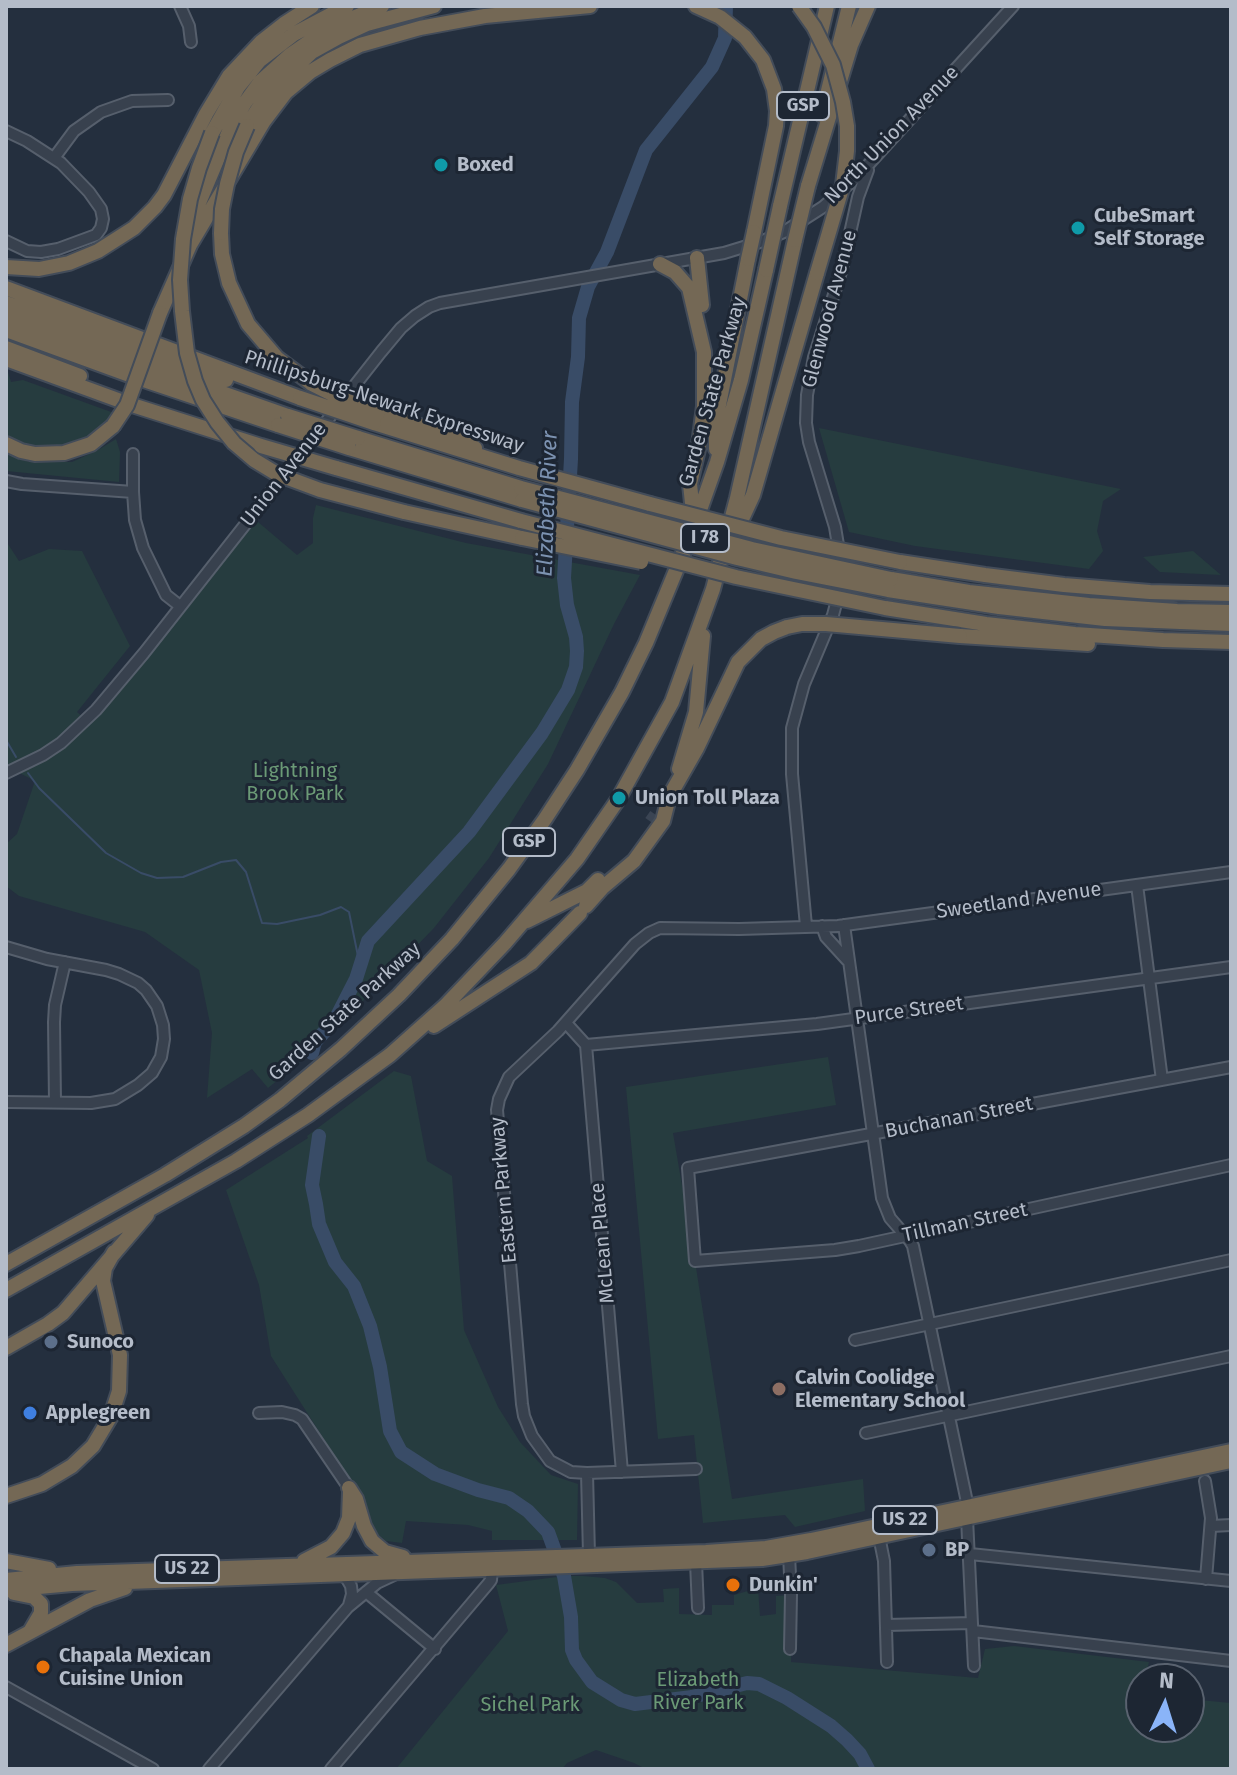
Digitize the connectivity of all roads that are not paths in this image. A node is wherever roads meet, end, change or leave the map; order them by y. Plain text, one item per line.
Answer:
1 (180, 6) edge
2 (312, 6) edge
3 (347, 6) edge
4 (382, 6) edge
5 (434, 6) edge
6 (590, 6) edge
7 (696, 6) edge
8 (799, 6) edge
9 (827, 6) edge
10 (849, 6) edge
11 (868, 6) edge
12 (1013, 6) edge
13 (485, 16) junction
14 (191, 42) dead end
15 (293, 68) junction
16 (168, 100) dead end
17 (6, 131) edge
18 (54, 158) junction
19 (872, 162) junction
20 (808, 186) junction
21 (832, 200) junction
22 (852, 225) junction
23 (6, 241) edge
24 (697, 258) junction
25 (660, 264) junction
26 (6, 267) edge
27 (614, 272) joint
28 (6, 288) edge
29 (6, 303) edge
30 (160, 313) junction
31 (6, 317) edge
32 (6, 330) edge
33 (6, 348) edge
34 (704, 352) junction
35 (6, 359) edge
36 (300, 398) junction
37 (376, 418) junction
38 (283, 420) junction
39 (214, 431) junction
40 (6, 444) edge
41 (133, 454) dead end
42 (717, 462) junction
43 (6, 481) edge
44 (133, 492) junction
45 (694, 527) junction
46 (721, 561) junction
47 (736, 577) junction
48 (889, 585) junction
49 (1231, 594) edge
50 (180, 606) junction
51 (1231, 612) edge
52 (705, 616) junction
53 (1231, 624) edge
54 (1120, 638) junction
55 (1229, 642) edge
56 (6, 773) edge
57 (672, 793) junction
58 (1231, 872) edge
59 (1137, 885) junction
60 (523, 923) junction
61 (844, 925) junction
62 (806, 926) junction
63 (822, 926) junction
64 (6, 947) edge
65 (65, 962) junction
66 (849, 966) junction
67 (1231, 967) edge
68 (1149, 979) junction
69 (856, 1019) junction
70 (566, 1023) junction
71 (586, 1045) junction
72 (390, 1055) junction
73 (1231, 1067) edge
74 (1162, 1080) junction
75 (6, 1102) edge
76 (55, 1102) junction
77 (872, 1134) junction
78 (1231, 1165) edge
79 (152, 1209) junction
80 (906, 1236) junction
81 (114, 1252) junction
82 (1231, 1260) edge
83 (695, 1261) joint
84 (6, 1264) edge
85 (6, 1290) edge
86 (929, 1324) junction
87 (855, 1340) dead end
88 (6, 1348) edge
89 (1231, 1356) edge
90 (259, 1413) dead end
91 (949, 1415) junction
92 (866, 1433) dead end
93 (1231, 1451) edge
94 (1231, 1461) edge
95 (696, 1469) dead end
96 (622, 1472) junction
97 (587, 1473) junction
98 (1205, 1481) dead end
99 (349, 1488) junction
100 (6, 1496) edge
101 (967, 1512) junction
102 (1231, 1525) edge
103 (1211, 1526) junction
104 (879, 1536) junction
105 (970, 1554) junction
106 (789, 1555) junction
107 (582, 1559) junction
108 (6, 1561) edge
109 (419, 1561) junction
110 (539, 1562) junction
111 (696, 1562) junction
112 (296, 1565) junction
113 (492, 1570) junction
114 (405, 1572) junction
115 (77, 1573) junction
116 (341, 1574) junction
117 (1206, 1579) junction
118 (6, 1580) edge
119 (157, 1580) junction
120 (1231, 1581) edge
121 (6, 1591) edge
122 (366, 1592) junction
123 (348, 1607) junction
124 (698, 1608) dead end
125 (886, 1625) junction
126 (972, 1627) junction
127 (31, 1630) junction
128 (6, 1645) edge
129 (435, 1649) junction
130 (790, 1649) dead end
131 (1231, 1661) edge
132 (887, 1662) dead end
133 (974, 1666) dead end
134 (6, 1687) edge
135 (153, 1769) edge
136 (209, 1769) edge
137 (331, 1769) edge

1 - 14 street
2 - 26 highway
3 - 47 highway, bridge
4 - 30 highway
5 - 15 highway
6 - 13 highway
7 - 42 highway, bridge
8 - 46 highway, bridge
9 - 42 highway, Garden State Parkway / GSP, bridge
10 - 20 highway, Garden State Parkway / GSP
11 - 20 highway
12 - 19 street, North Union Avenue
13 - 15 highway
13 - 30 highway
15 - 37 highway, bridge
16 - 18 street
17 - 18 street
18 - 23 street
19 - 21 street, North Union Avenue
19 - 22 street, Glenwood Avenue
20 - 46 highway, Garden State Parkway / GSP, bridge
21 - 22 street
21 - 24 street, North Union Avenue
22 - 62 street, Glenwood Avenue
24 - 25 street, North Union Avenue
24 - 34 highway
25 - 27 street, North Union Avenue
25 - 34 highway
27 - 50 street, Union Avenue
28 - 36 highway, Phillipsburg-Newark Expressway / I 78
29 - 36 highway
30 - 40 highway, bridge
31 - 38 highway, Phillipsburg-Newark Expressway / I 78
32 - 38 highway, Phillipsburg-Newark Expressway / I 78
33 - 39 highway
34 - 45 highway
35 - 39 highway, I 78
36 - 37 highway, Phillipsburg-Newark Expressway / I 78, bridge
37 - 49 highway, Phillipsburg-Newark Expressway / I 78, bridge
38 - 48 highway, Phillipsburg-Newark Expressway / I 78, bridge
39 - 47 highway, I 78, bridge
41 - 44 street
42 - 45 highway, Garden State Parkway / GSP
43 - 44 street
44 - 50 street
45 - 84 highway, Garden State Parkway / GSP
46 - 52 highway, Garden State Parkway / GSP
47 - 54 highway, I 78, bridge
48 - 51 highway, Phillipsburg-Newark Expressway / I 78
48 - 53 highway, Phillipsburg-Newark Expressway / I 78
50 - 56 street, Union Avenue
52 - 57 highway
52 - 60 highway, Garden State Parkway / GSP
54 - 55 highway, I 78
54 - 57 highway, bridge
57 - 60 highway
57 - 72 highway
58 - 59 street, Sweetland Avenue
59 - 61 street, Sweetland Avenue
59 - 68 street
60 - 72 highway, Garden State Parkway / GSP
61 - 63 street, Sweetland Avenue
61 - 66 street
62 - 63 street, Sweetland Avenue
62 - 70 street, Eastern Parkway
63 - 66 street
64 - 65 street
65 - 76 street
65 - 76 street
66 - 69 street
67 - 68 street, Purce Street
68 - 69 street, Purce Street
68 - 74 street
69 - 71 street, Purce Street
69 - 77 street
70 - 71 street
70 - 97 street, Eastern Parkway
71 - 96 street, McLean Place
72 - 79 highway, Garden State Parkway / GSP
73 - 74 street, Buchanan Street
74 - 77 street, Buchanan Street
75 - 76 street
77 - 80 street
77 - 83 street, Buchanan Street
78 - 80 street, Tillman Street
79 - 81 highway
79 - 85 highway, Garden State Parkway / GSP
80 - 83 street, Tillman Street
80 - 86 street
81 - 88 highway
81 - 100 highway
82 - 86 street
86 - 87 street
86 - 91 street
89 - 91 street
90 - 99 street
91 - 92 street
91 - 101 street
93 - 101 highway, US 22
94 - 101 highway, US 22
95 - 96 street, Eastern Parkway
96 - 97 street, Eastern Parkway
97 - 107 street
98 - 103 street
99 - 109 highway
99 - 112 highway
101 - 104 highway, US 22
101 - 105 street
101 - 107 highway, US 22
102 - 103 street
103 - 117 street
104 - 106 highway, US 22
104 - 125 street
105 - 117 street
105 - 126 street
106 - 111 highway, US 22
106 - 130 street
107 - 110 highway, US 22
107 - 111 highway, US 22
108 - 115 highway
109 - 110 highway, US 22
109 - 112 highway, US 22
110 - 113 highway, US 22
111 - 124 street
112 - 115 highway, US 22
113 - 114 highway, US 22
113 - 129 street
114 - 116 highway, US 22
114 - 122 street
115 - 118 highway, US 22
116 - 119 highway, US 22
116 - 123 street
117 - 120 street
119 - 121 highway, US 22
119 - 127 highway
121 - 127 highway
122 - 123 street
122 - 129 street
123 - 136 street
125 - 126 street
125 - 132 street
126 - 131 street
126 - 133 street
127 - 128 highway
129 - 137 street
134 - 135 street

